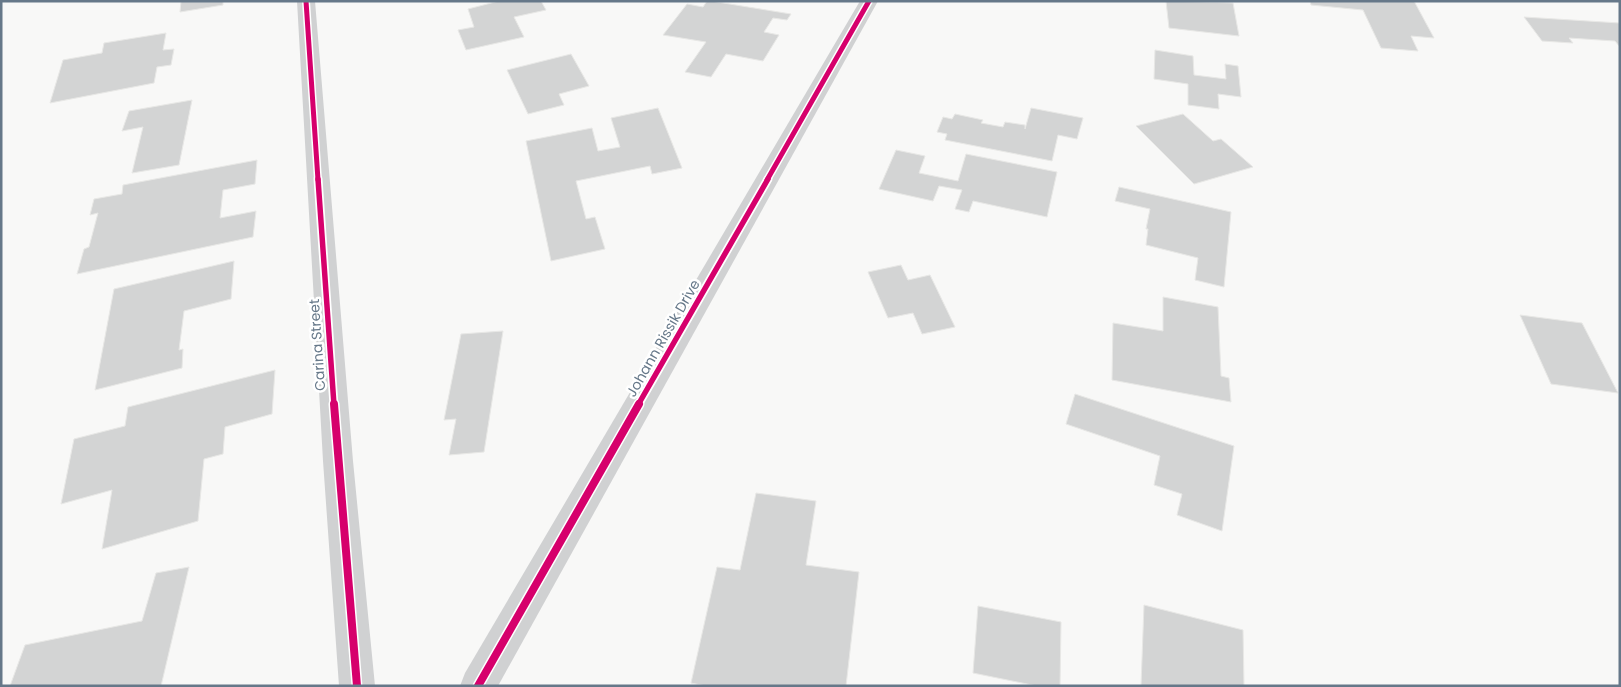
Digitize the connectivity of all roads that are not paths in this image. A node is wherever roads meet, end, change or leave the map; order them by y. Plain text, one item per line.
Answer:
1 (306, 1) edge
2 (869, 1) edge
3 (357, 686) edge
4 (478, 686) edge

1 - 3 street, Carina Street
2 - 4 street, Johann Rissik Drive

